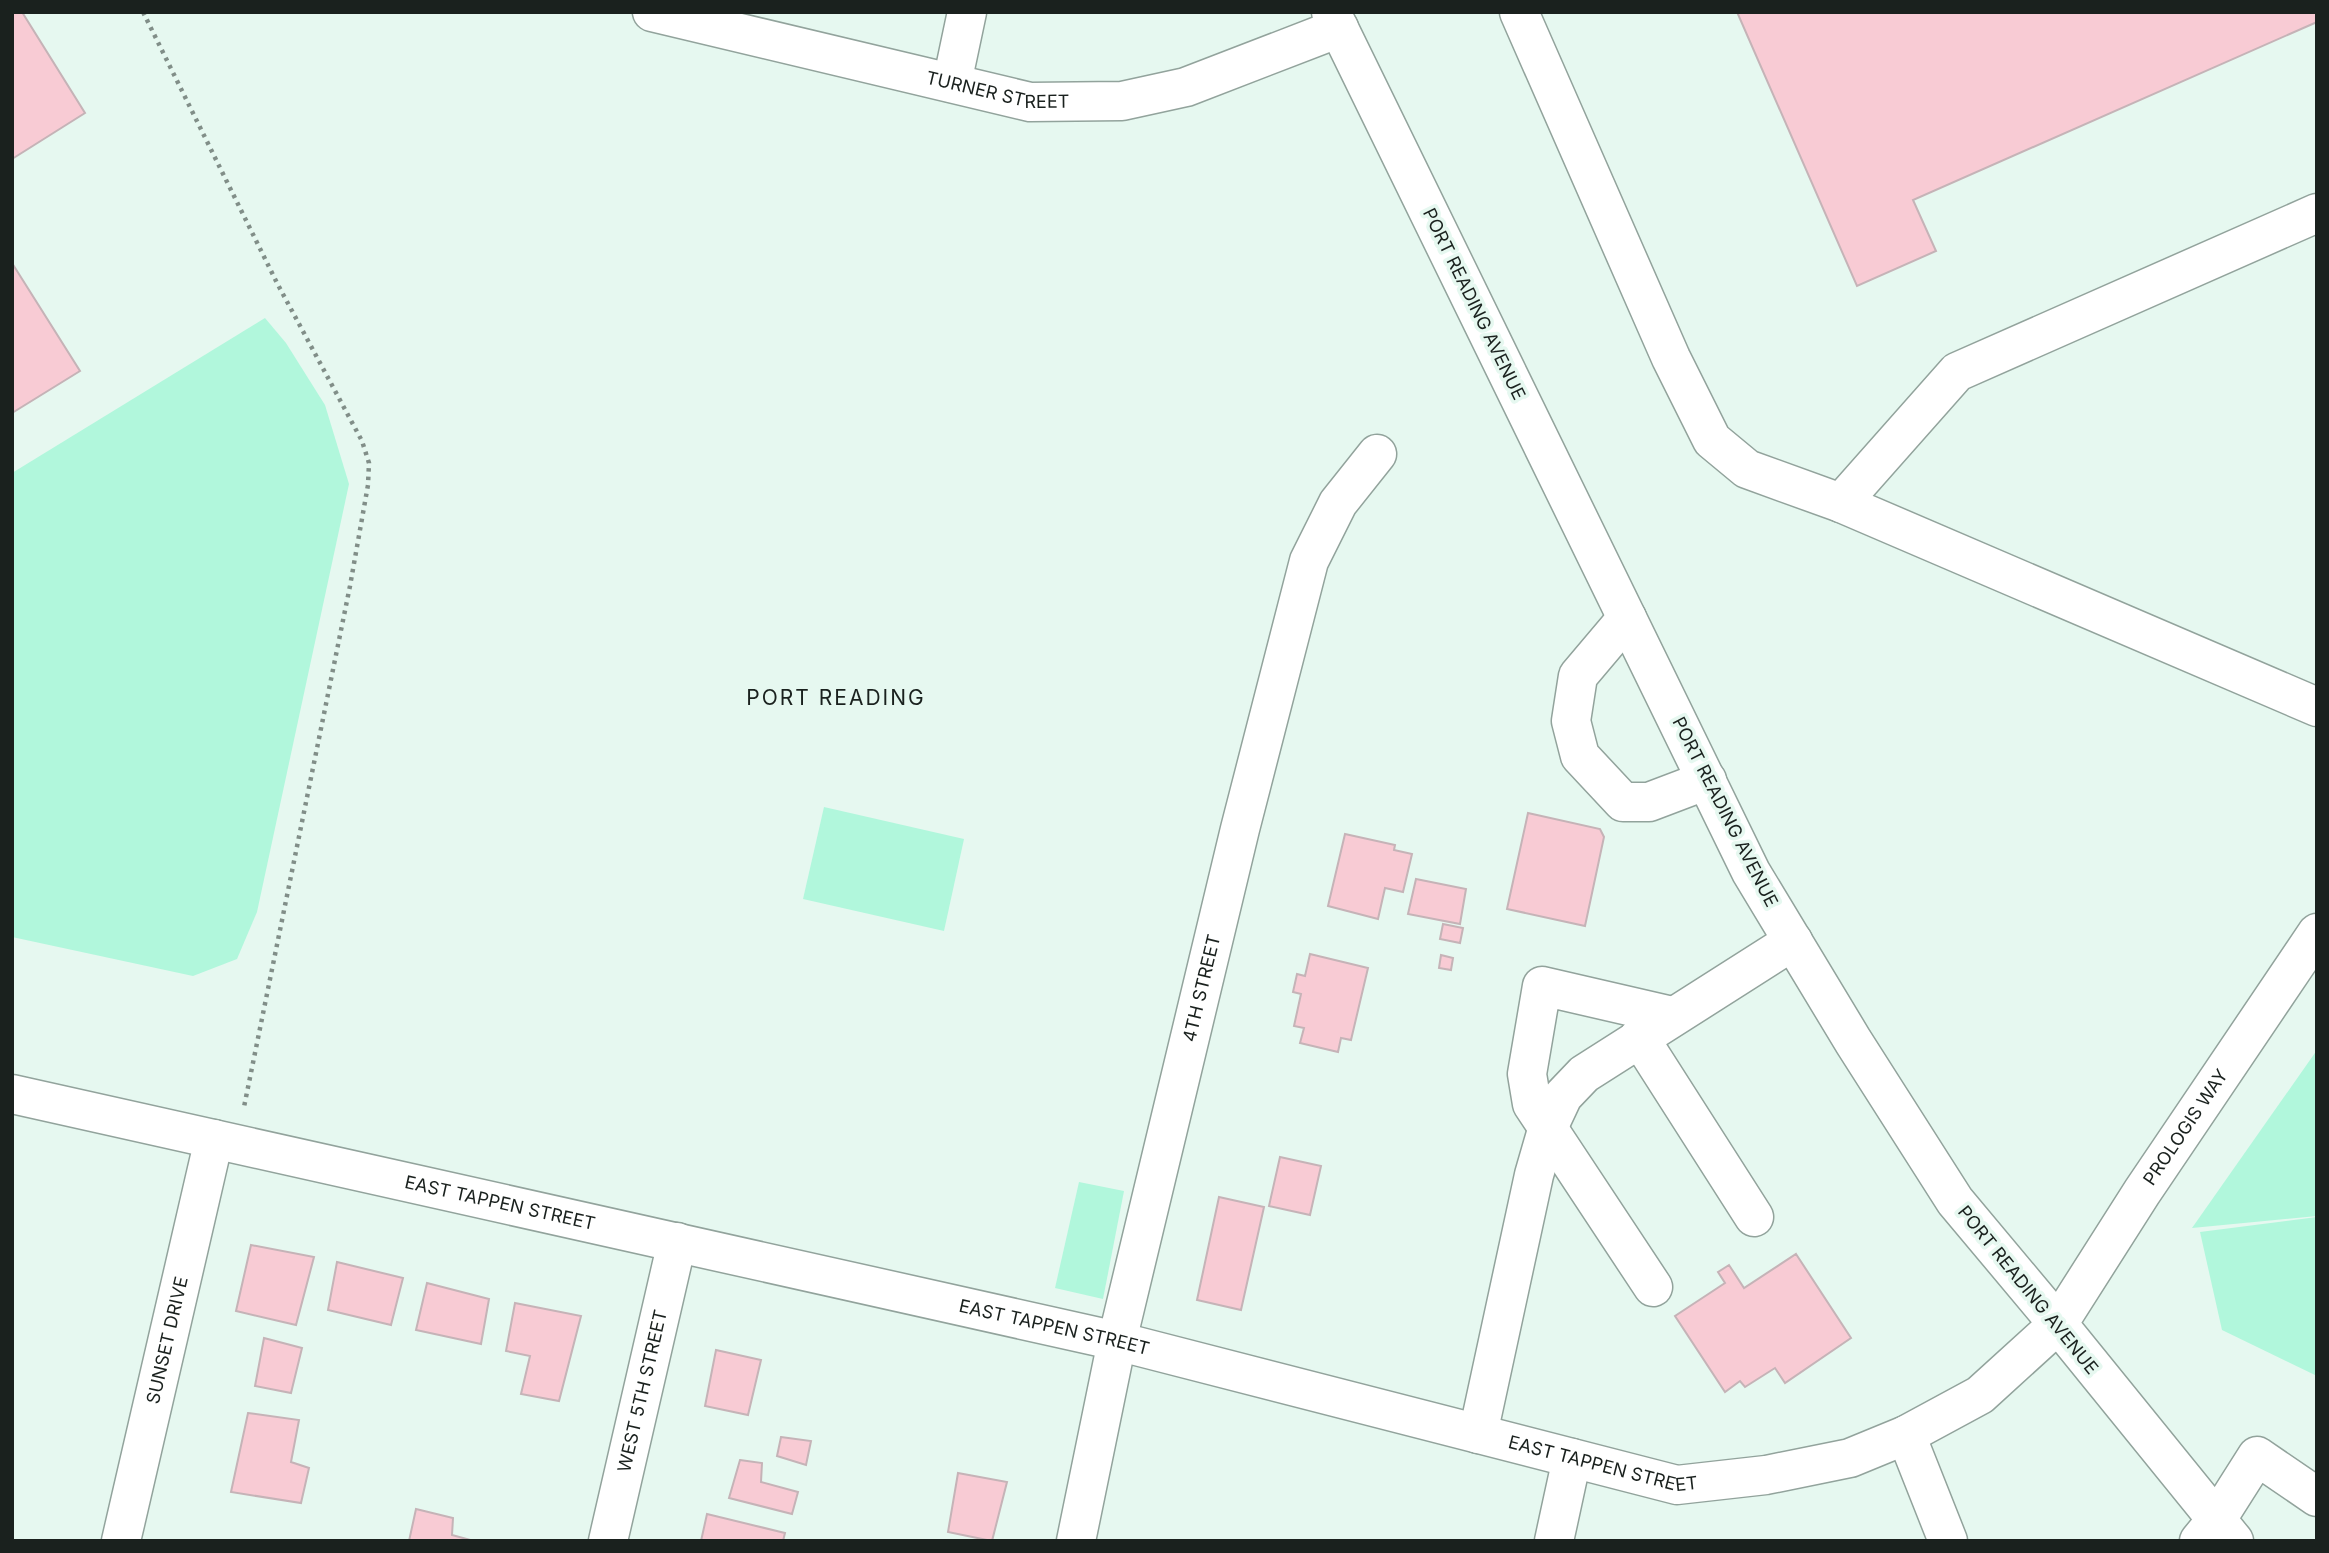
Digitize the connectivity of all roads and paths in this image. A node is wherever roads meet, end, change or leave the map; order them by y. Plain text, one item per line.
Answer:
1 (143, 12) edge
2 (652, 12) edge
3 (967, 12) edge
4 (1519, 12) edge
5 (1335, 20) edge
6 (952, 83) junction
7 (2317, 213) edge
8 (1377, 454) dead end
9 (1841, 503) junction
10 (1627, 618) junction
11 (2317, 707) edge
12 (1707, 780) junction
13 (2317, 933) edge
14 (1793, 941) junction
15 (1672, 1016) junction
16 (1639, 1037) junction
17 (12, 1094) edge
18 (244, 1108) dead end
19 (1547, 1130) junction
20 (214, 1139) junction
21 (1754, 1217) dead end
22 (677, 1242) junction
23 (1653, 1287) dead end
24 (2058, 1324) junction
25 (1117, 1341) junction
26 (1478, 1434) junction
27 (1906, 1435) junction
28 (1572, 1458) junction
29 (2317, 1497) edge
30 (2217, 1533) edge
31 (121, 1541) edge
32 (608, 1541) edge
33 (1076, 1541) edge
34 (1554, 1541) edge
35 (1948, 1541) edge

1 - 18 path
2 - 6 street, TURNER STREET
3 - 6 street
4 - 9 street
5 - 6 street, TURNER STREET
5 - 10 street, PORT READING AVENUE
7 - 9 street
8 - 25 street, 4TH STREET
9 - 11 street
10 - 12 street, PORT READING AVENUE
10 - 12 street
12 - 14 street, PORT READING AVENUE
13 - 24 street, PROLOGIS WAY
14 - 15 street
14 - 24 street, PORT READING AVENUE
15 - 16 street
15 - 19 street
16 - 19 street
16 - 21 street
17 - 20 street, EAST TAPPEN STREET
19 - 23 street
19 - 26 street
20 - 22 street, EAST TAPPEN STREET
20 - 31 street, SUNSET DRIVE
22 - 25 street, EAST TAPPEN STREET
22 - 32 street, WEST 5TH STREET
24 - 27 street, EAST TAPPEN STREET
24 - 30 street, PORT READING AVENUE
25 - 26 street, EAST TAPPEN STREET
25 - 33 street, 4TH STREET
26 - 28 street, EAST TAPPEN STREET
27 - 28 street, EAST TAPPEN STREET
27 - 35 street
28 - 34 street
29 - 30 street

